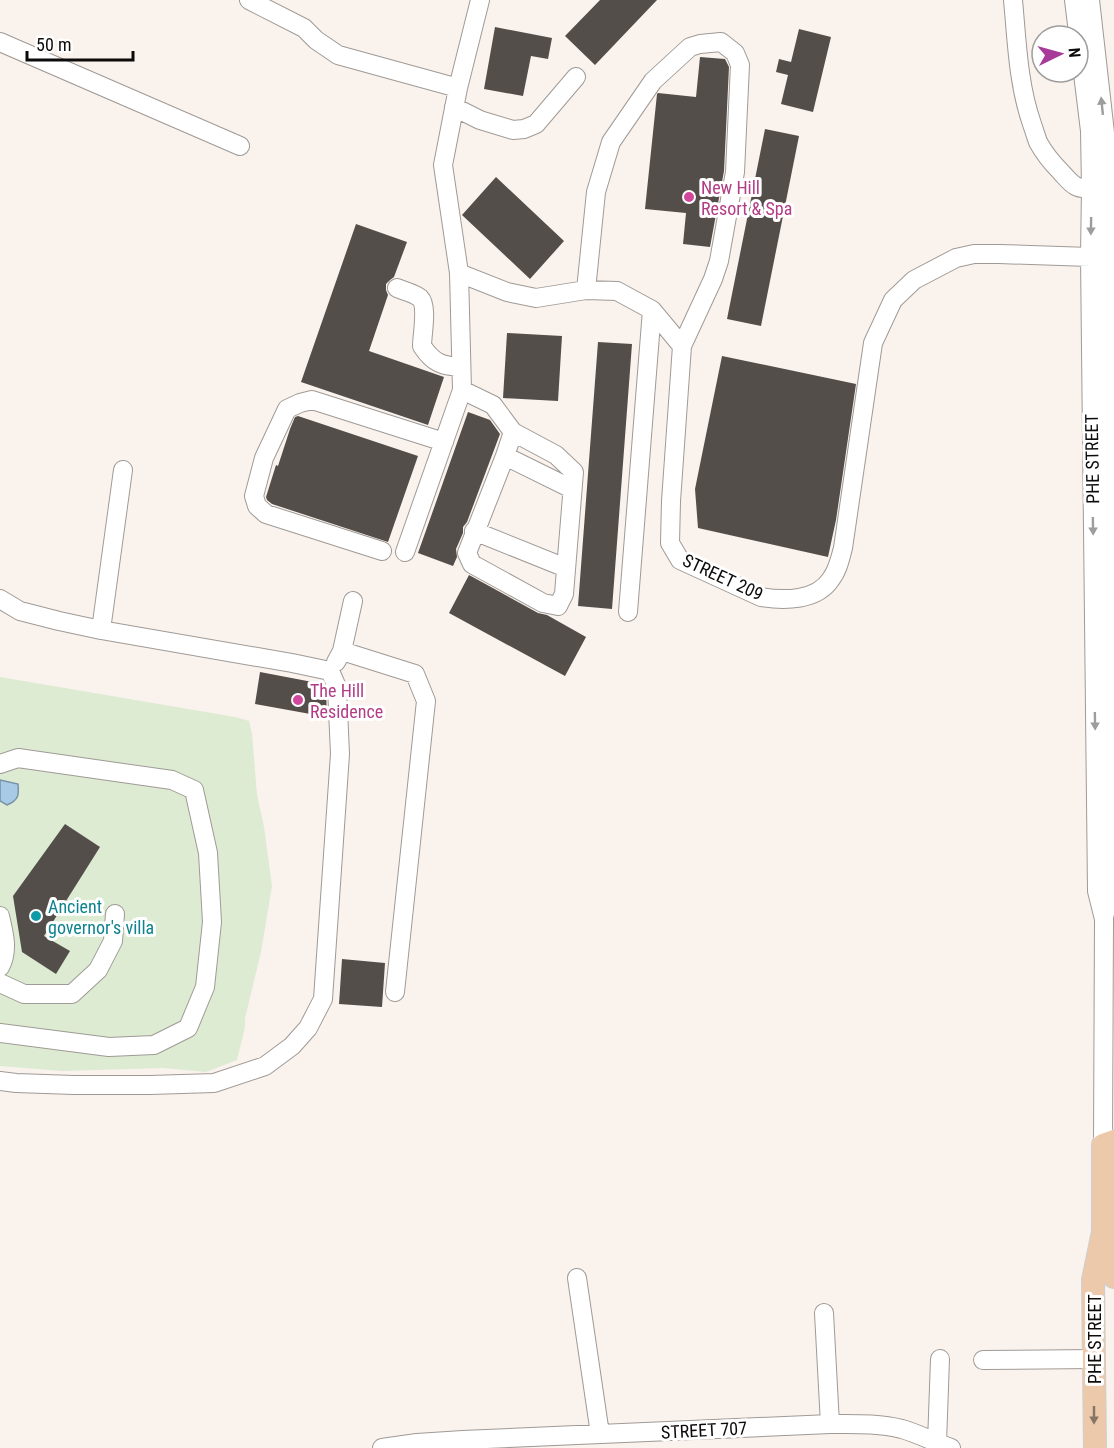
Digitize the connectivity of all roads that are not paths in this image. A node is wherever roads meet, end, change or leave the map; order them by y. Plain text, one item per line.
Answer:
1 (249, 0) edge
2 (480, 0) edge
3 (1013, 0) edge
4 (1074, 0) edge
5 (1090, 0) edge
6 (0, 42) edge
7 (576, 77) dead end
8 (458, 88) junction
9 (454, 107) junction
10 (240, 146) dead end
11 (1091, 188) junction
12 (1090, 257) junction
13 (459, 273) junction
14 (397, 288) dead end
15 (586, 290) junction
16 (652, 310) junction
17 (682, 346) junction
18 (461, 367) junction
19 (462, 390) junction
20 (513, 432) junction
21 (444, 442) junction
22 (505, 456) junction
23 (123, 470) dead end
24 (572, 489) junction
25 (474, 531) junction
26 (382, 551) dead end
27 (405, 552) dead end
28 (566, 568) junction
29 (0, 599) edge
30 (353, 601) dead end
31 (628, 612) dead end
32 (101, 630) junction
33 (342, 651) junction
34 (330, 671) junction
35 (0, 764) edge
36 (1113, 896) edge
37 (115, 915) dead end
38 (0, 916) edge
39 (1104, 919) junction
40 (0, 967) edge
41 (1109, 981) edge
42 (0, 983) edge
43 (395, 992) dead end
44 (1109, 1017) edge
45 (0, 1033) edge
46 (0, 1081) edge
47 (1109, 1100) edge
48 (1109, 1143) edge
49 (1109, 1180) edge
50 (1103, 1232) junction
51 (1114, 1277) edge
52 (577, 1278) dead end
53 (824, 1313) dead end
54 (940, 1359) dead end
55 (1094, 1359) junction
56 (983, 1360) dead end
57 (830, 1424) junction
58 (600, 1434) junction
59 (645, 1440) edge
60 (559, 1442) edge
61 (485, 1444) edge
62 (935, 1444) edge
63 (382, 1448) edge
64 (1095, 1448) edge

1 - 8 street
2 - 8 street
3 - 11 street
4 - 11 street, PHE STREET
36 -> 5 street, PHE STREET
6 - 10 street
7 - 9 street
8 - 9 street
9 - 13 street
11 -> 12 street, PHE STREET
12 - 17 street, STREET 209
12 -> 39 street, PHE STREET
13 - 15 street
13 - 18 street
14 - 18 street
15 - 16 street
15 - 17 street
16 - 17 street
16 - 31 street
18 - 19 street
19 - 20 street
19 - 21 street
20 - 22 street
20 - 24 street
21 - 26 street
21 - 27 street
22 - 24 street
22 - 25 street
23 - 32 street
24 - 28 street
25 - 28 street
25 - 28 street
29 - 32 street
30 - 33 street
32 - 34 street
33 - 34 street
33 - 43 street
34 - 46 street
35 - 45 street
36 - 39 street, PHE STREET
37 - 42 street
38 - 40 street
39 - 41 street, PHE STREET
41 - 44 street, PHE STREET
44 - 47 street, PHE STREET
47 - 48 street, PHE STREET
48 - 49 main road, PHE STREET
49 - 50 main road, PHE STREET
50 - 51 main road, PHE STREET
50 - 55 main road, PHE STREET
52 - 58 street
53 - 57 street
54 - 62 street
55 - 56 street
55 -> 64 main road, PHE STREET
57 - 59 street, STREET 707
57 - 62 street, STREET 707
58 - 59 street, STREET 707
58 - 60 street, STREET 707
60 - 61 street, STREET 707
61 - 63 street, STREET 707

